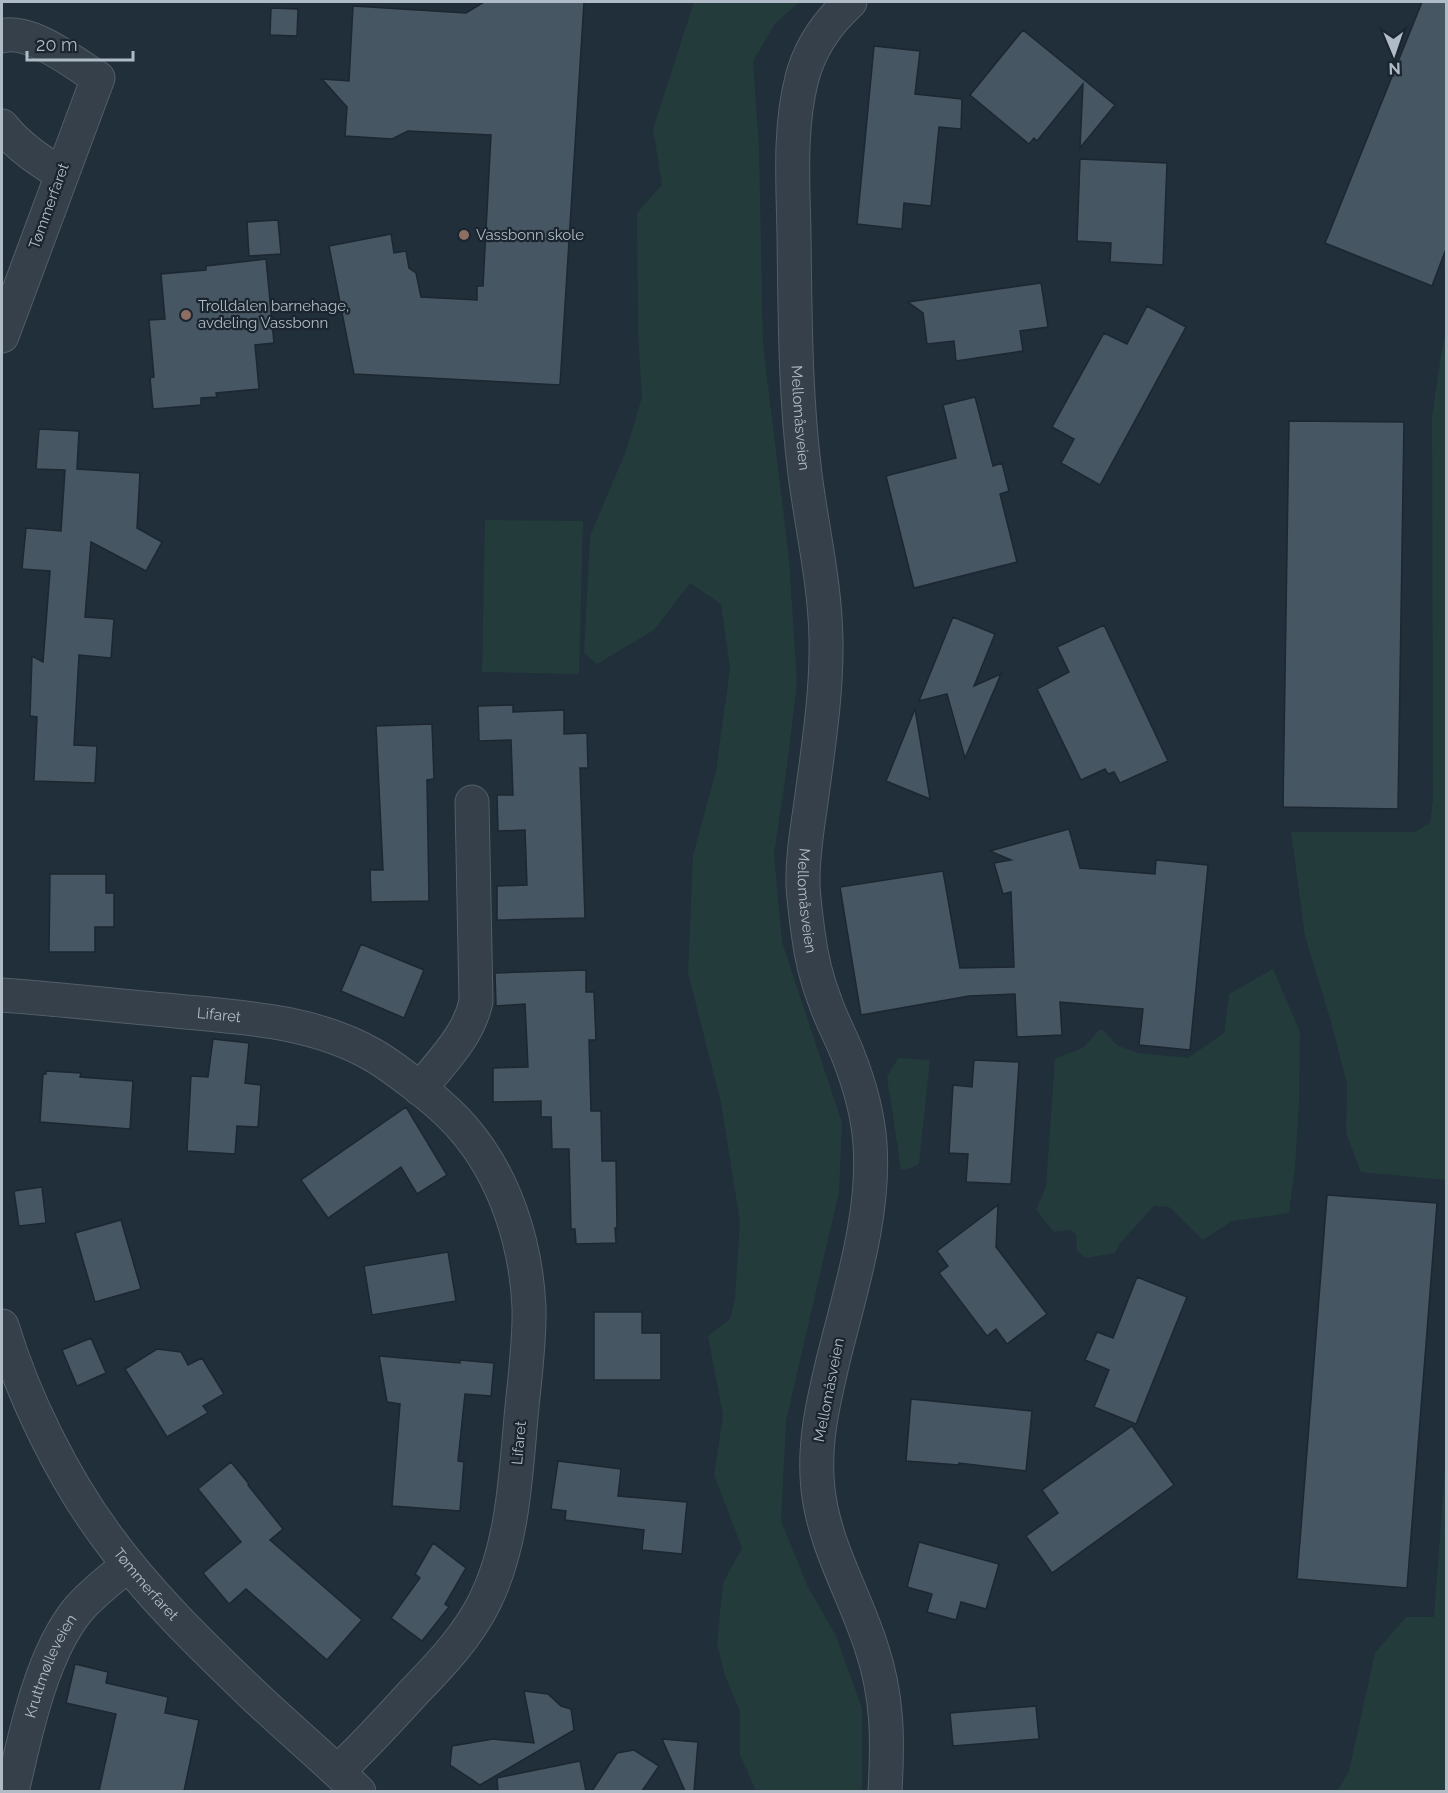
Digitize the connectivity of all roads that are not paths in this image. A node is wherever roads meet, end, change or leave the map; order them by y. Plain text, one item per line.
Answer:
1 (850, 2) edge
2 (2, 36) edge
3 (2, 126) edge
4 (61, 173) junction
5 (2, 336) edge
6 (472, 802) dead end
7 (2, 996) edge
8 (420, 1089) junction
9 (2, 1326) edge
10 (128, 1565) junction
11 (348, 1781) edge
12 (12, 1791) edge
13 (885, 1791) edge

1 - 13 street, Mellomåsveien
2 - 4 street, Tømmerfaret
3 - 4 street
4 - 5 street, Tømmerfaret
6 - 8 street
7 - 8 street, Lifaret
8 - 11 street, Lifaret
9 - 10 street, Tømmerfaret
10 - 11 street, Tømmerfaret
10 - 12 street, Kruttmølleveien

